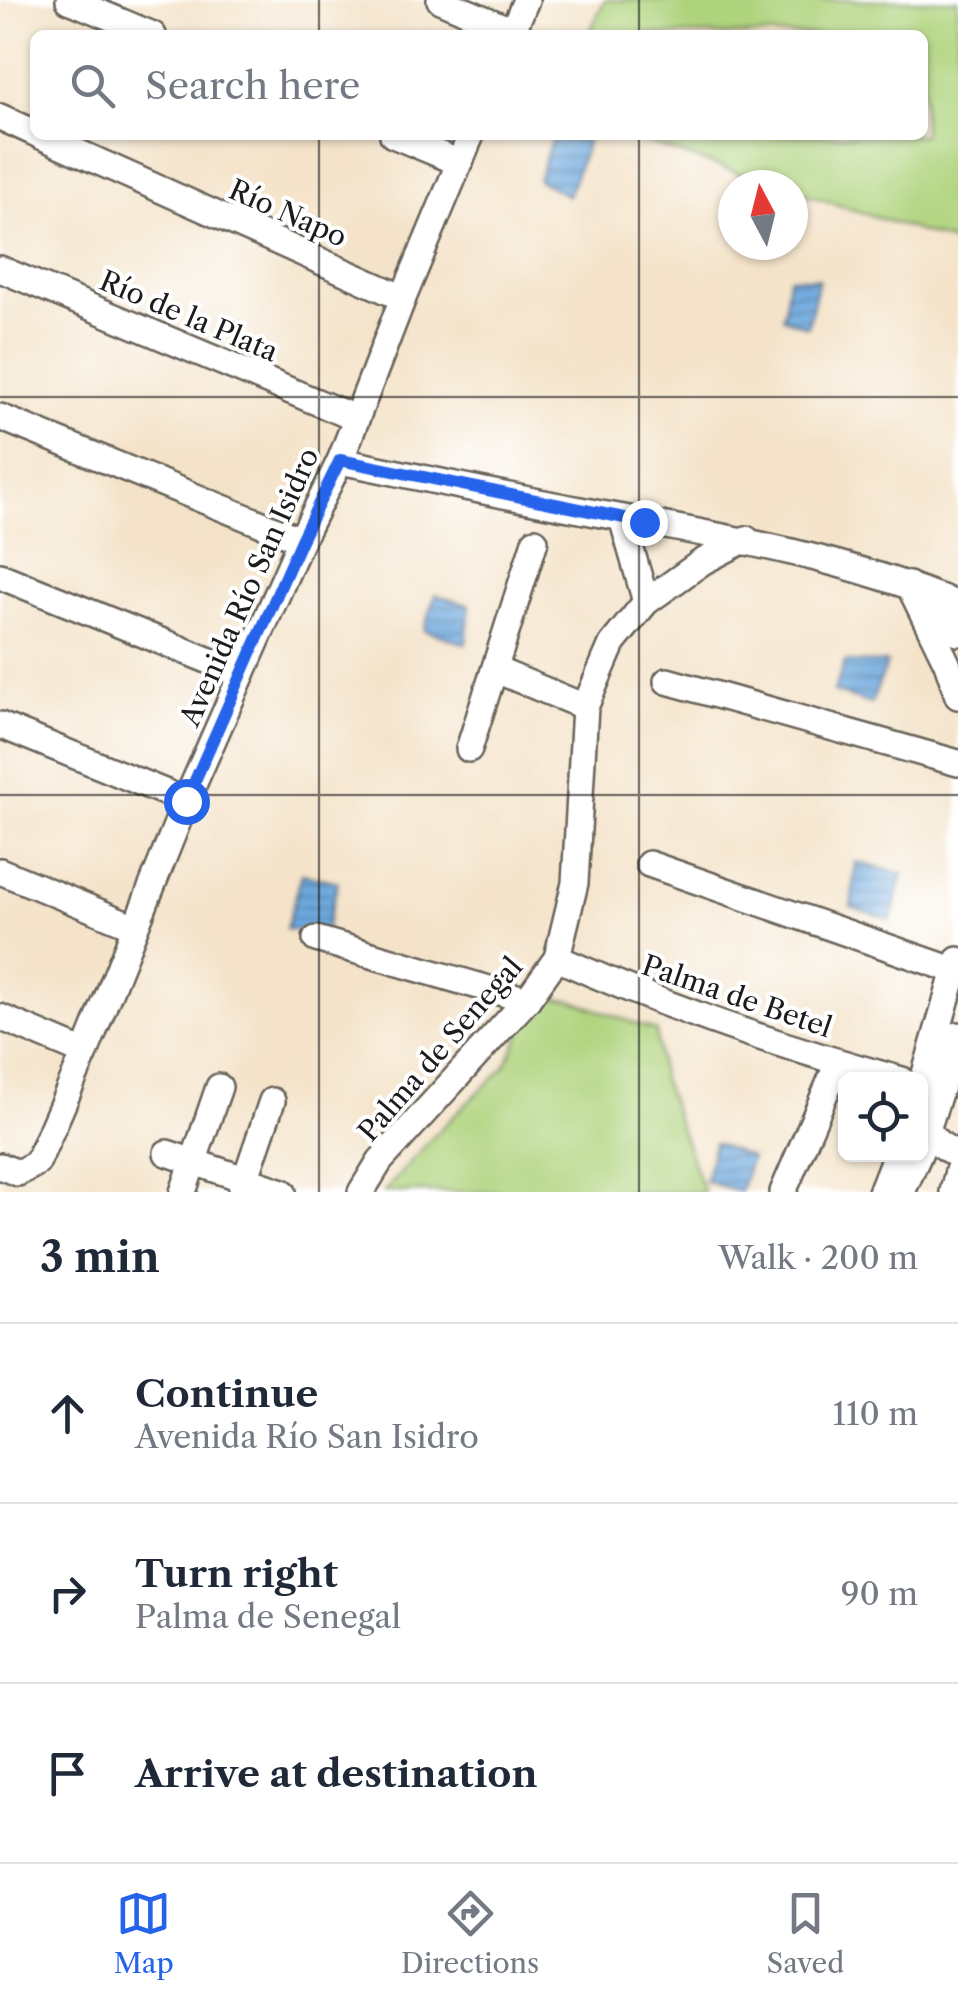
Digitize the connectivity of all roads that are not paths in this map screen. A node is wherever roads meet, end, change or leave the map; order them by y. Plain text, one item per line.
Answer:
1 (69, 0) edge
2 (440, 0) edge
3 (526, 0) edge
4 (141, 30) edge
5 (505, 30) edge
6 (513, 30) edge
7 (0, 117) edge
8 (30, 131) edge
9 (50, 140) edge
10 (404, 140) edge
11 (470, 140) edge
12 (460, 163) junction
13 (0, 269) edge
14 (403, 298) junction
15 (0, 417) edge
16 (355, 418) junction
17 (340, 460) junction
18 (622, 518) junction
19 (301, 540) junction
20 (535, 540) dead end
21 (746, 540) junction
22 (0, 576) edge
23 (909, 585) junction
24 (950, 601) edge
25 (646, 602) junction
26 (958, 634) edge
27 (496, 670) junction
28 (242, 674) junction
29 (668, 681) dead end
30 (958, 696) edge
31 (585, 707) junction
32 (0, 725) edge
33 (469, 749) dead end
34 (958, 764) edge
35 (186, 801) junction
36 (649, 864) dead end
37 (0, 870) edge
38 (135, 927) junction
39 (316, 939) dead end
40 (557, 958) junction
41 (957, 965) edge
42 (527, 1000) junction
43 (0, 1018) edge
44 (958, 1035) edge
45 (85, 1053) junction
46 (838, 1062) junction
47 (873, 1072) edge
48 (925, 1072) edge
49 (928, 1076) edge
50 (219, 1087) dead end
51 (272, 1101) dead end
52 (928, 1145) edge
53 (167, 1153) dead end
54 (958, 1156) edge
55 (893, 1162) edge
56 (916, 1162) edge
57 (194, 1163) junction
58 (0, 1166) edge
59 (958, 1171) edge
60 (243, 1187) edge
61 (183, 1192) edge
62 (283, 1192) edge
63 (361, 1192) edge
64 (782, 1192) edge
65 (880, 1192) edge
66 (902, 1192) edge
67 (953, 1192) edge

1 - 4 street
2 - 5 street
3 - 6 street
7 - 8 street, Río Napo
9 - 14 street, Río Napo
10 - 12 street
11 - 12 street, Avenida Río San Isidro
12 - 14 street, Avenida Río San Isidro
13 - 16 street, Río de la Plata
14 - 16 street, Avenida Río San Isidro
15 - 19 street
16 - 17 street, Avenida Río San Isidro
17 - 18 street
17 - 19 street, Avenida Río San Isidro
18 - 21 street
18 - 25 street
19 - 28 street, Avenida Río San Isidro
20 - 27 street
21 - 23 street
21 - 25 street, Palma de Senegal
22 - 28 street
23 - 24 street
23 - 30 street
24 - 26 street
25 - 31 street, Palma de Senegal
27 - 31 street
27 - 33 street
28 - 35 street, Avenida Río San Isidro
29 - 34 street
31 - 40 street, Palma de Senegal
32 - 35 street
35 - 38 street, Avenida Río San Isidro
36 - 41 street
37 - 38 street
38 - 45 street, Avenida Río San Isidro
39 - 42 street
40 - 42 street, Palma de Senegal
40 - 46 street, Palma de Betel
41 - 48 street
42 - 63 street, Palma de Senegal
43 - 45 street
44 - 49 street
45 - 58 street, Avenida Río San Isidro
46 - 47 street, Palma de Betel
46 - 64 street
50 - 57 street
51 - 60 street
52 - 54 street
53 - 57 street
55 - 65 street
56 - 66 street
57 - 60 street
57 - 61 street
59 - 67 street
60 - 62 street

